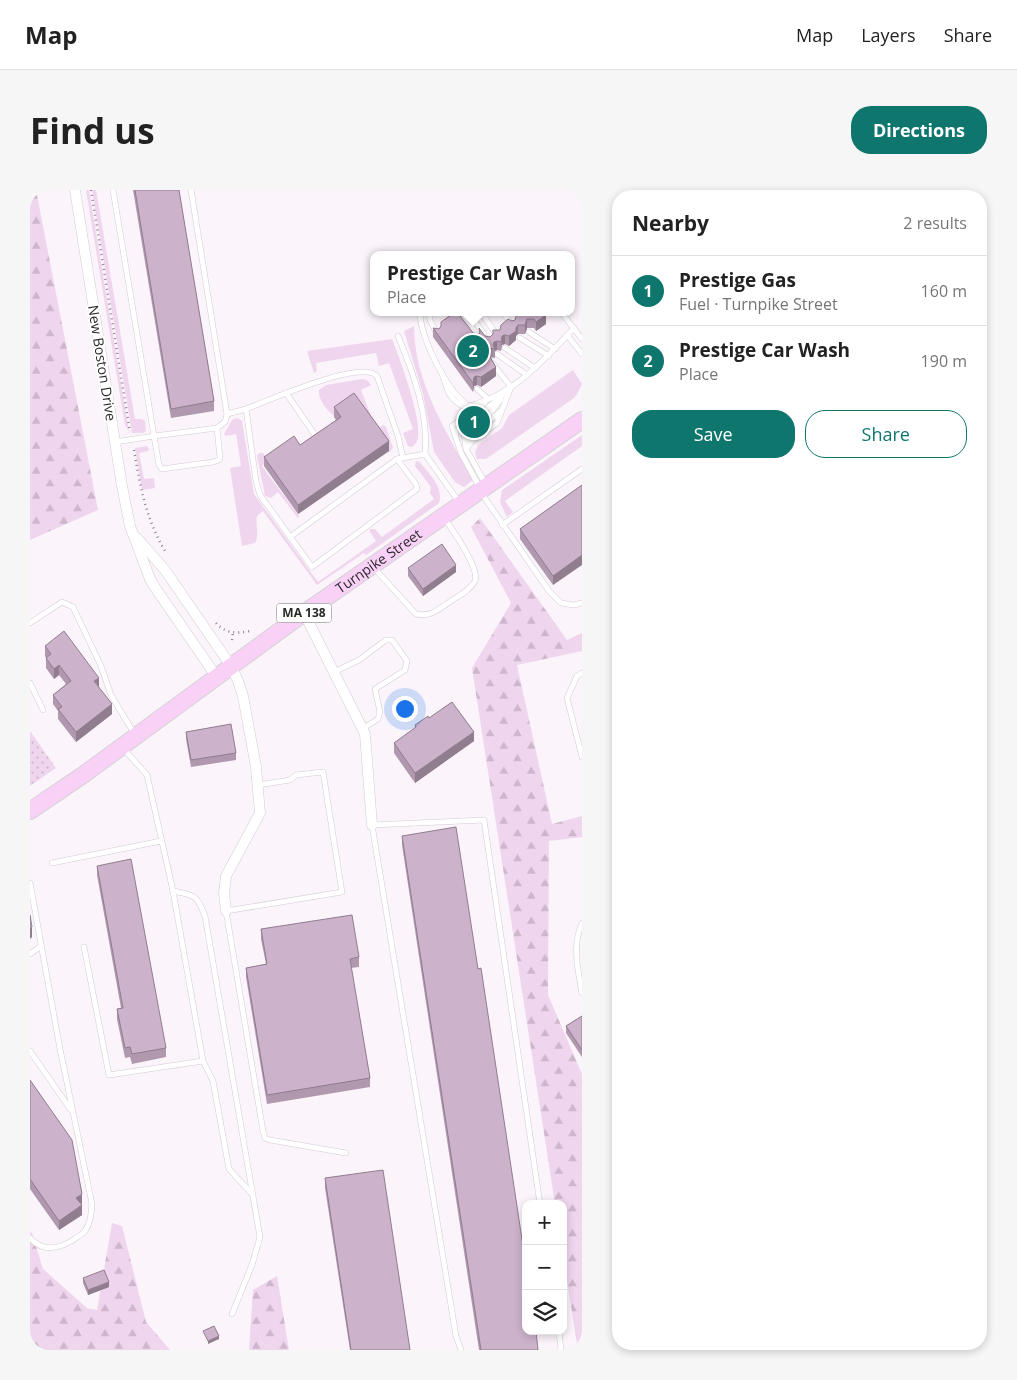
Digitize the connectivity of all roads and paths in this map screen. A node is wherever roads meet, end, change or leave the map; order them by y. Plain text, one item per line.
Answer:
1 (75, 190) edge
2 (91, 190) edge
3 (113, 190) edge
4 (192, 190) edge
5 (421, 316) edge
6 (430, 316) edge
7 (471, 316) edge
8 (483, 316) edge
9 (506, 316) edge
10 (564, 316) edge
11 (512, 326) edge
12 (574, 328) junction
13 (529, 332) edge
14 (437, 334) edge
15 (567, 335) junction
16 (398, 336) dead end
17 (497, 336) edge
18 (520, 338) edge
19 (582, 339) edge
20 (489, 342) edge
21 (506, 348) edge
22 (555, 349) junction
23 (497, 354) edge
24 (582, 354) edge
25 (549, 356) junction
26 (491, 361) edge
27 (535, 368) junction
28 (527, 375) junction
29 (511, 387) junction
30 (477, 389) edge
31 (286, 393) junction
32 (488, 399) junction
33 (246, 409) junction
34 (228, 414) junction
35 (582, 420) edge
36 (217, 428) junction
37 (130, 432) dead end
38 (316, 435) edge
39 (154, 436) junction
40 (115, 442) junction
41 (134, 450) dead end
42 (463, 451) junction
43 (425, 454) junction
44 (400, 459) junction
45 (582, 469) edge
46 (483, 489) junction
47 (461, 504) junction
48 (444, 516) junction
49 (502, 525) junction
50 (134, 534) junction
51 (290, 537) junction
52 (170, 558) dead end
53 (372, 566) junction
54 (582, 603) edge
55 (304, 613) junction
56 (213, 618) dead end
57 (30, 624) edge
58 (250, 631) dead end
59 (233, 632) junction
60 (232, 640) dead end
61 (231, 666) junction
62 (334, 672) junction
63 (582, 673) edge
64 (216, 676) junction
65 (30, 683) edge
66 (43, 710) dead end
67 (362, 729) junction
68 (135, 736) junction
69 (121, 745) junction
70 (582, 757) edge
71 (258, 785) junction
72 (30, 810) edge
73 (372, 825) junction
74 (161, 842) junction
75 (52, 863) dead end
76 (30, 883) edge
77 (173, 891) junction
78 (226, 911) junction
79 (582, 923) edge
80 (41, 946) junction
81 (84, 947) dead end
82 (30, 954) edge
83 (582, 993) edge
84 (30, 1051) edge
85 (203, 1061) junction
86 (73, 1113) junction
87 (346, 1153) dead end
88 (252, 1194) junction
89 (539, 1200) edge
90 (30, 1238) edge
91 (232, 1314) dead end
92 (559, 1335) edge
93 (461, 1350) edge
94 (561, 1350) edge

1 - 40 street, New Boston Drive
2 - 37 path
3 - 39 lane
4 - 34 lane
5 - 32 lane
6 - 14 lane
7 - 20 lane
8 - 17 lane
9 - 11 lane
10 - 12 lane
12 - 15 lane
12 - 19 lane
13 - 22 lane
15 - 22 lane
15 - 24 lane
16 - 43 lane
18 - 25 lane
21 - 27 lane
22 - 25 lane
23 - 28 lane
25 - 27 lane
26 - 29 lane
27 - 28 lane
28 - 29 lane
29 - 32 lane
29 - 42 lane
29 - 42 lane
29 - 42 lane
30 - 32 lane
31 - 33 lane
31 - 38 lane
31 - 44 lane
33 - 34 lane
33 - 51 lane
34 - 36 lane
35 - 46 main road, Turnpike Street / MA 138
36 - 39 lane
36 - 39 lane
39 - 40 lane
40 - 50 street, New Boston Drive
41 - 52 path
42 - 46 lane
43 - 44 lane
43 - 47 lane
44 - 51 lane
44 - 51 lane
45 - 49 lane
46 - 47 main road, Turnpike Street / MA 138
46 - 49 lane
47 - 48 main road, Turnpike Street / MA 138
48 - 53 main road, Turnpike Street / MA 138
48 - 53 lane
49 - 54 lane
50 - 61 street, New Boston Drive
50 - 64 street, New Boston Drive
53 - 55 main road, Turnpike Street / MA 138
55 - 61 main road, Turnpike Street / MA 138
55 - 62 street
56 - 59 path
57 - 68 lane
58 - 59 path
59 - 60 path
61 - 64 main road, Turnpike Street / MA 138
61 - 71 street, New Boston Drive
62 - 67 street
62 - 67 lane
63 - 70 lane
64 - 68 main road, Turnpike Street / MA 138
65 - 66 lane
67 - 73 street
68 - 69 main road, Turnpike Street / MA 138
69 - 72 main road, Turnpike Street / MA 138
69 - 74 lane
71 - 78 street, New Boston Drive
71 - 78 lane
73 - 89 lane
73 - 93 lane
74 - 75 lane
74 - 77 lane
76 - 80 lane
77 - 85 lane
77 - 88 lane
78 - 87 lane
79 - 83 lane
80 - 82 lane
80 - 86 lane
81 - 85 lane
84 - 86 lane
85 - 88 lane
86 - 90 lane
88 - 91 lane
92 - 94 lane

